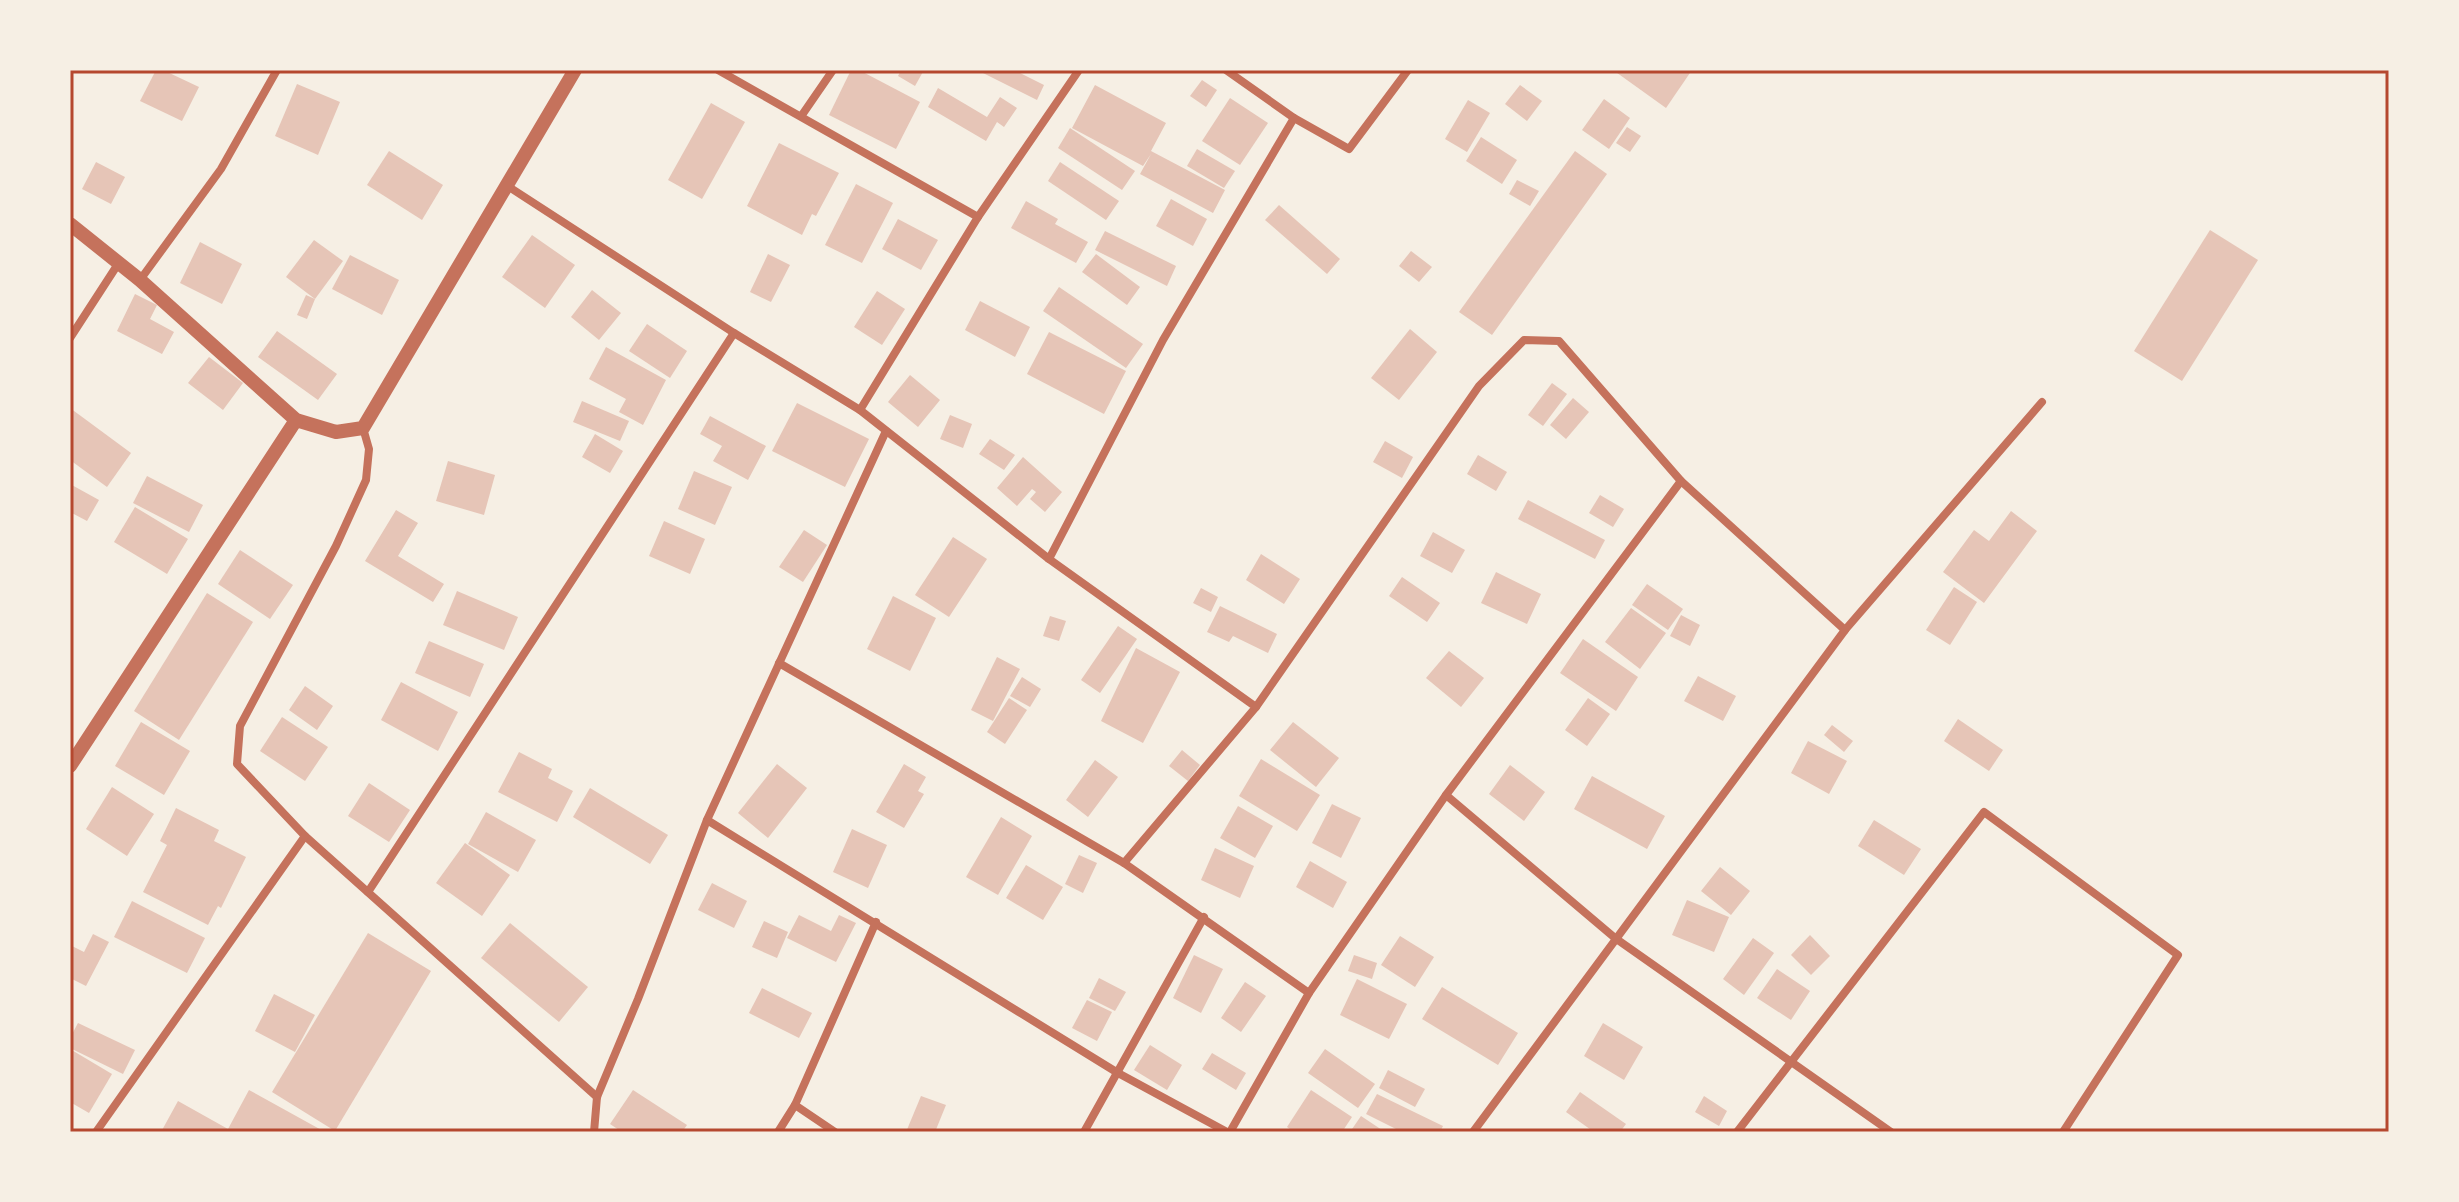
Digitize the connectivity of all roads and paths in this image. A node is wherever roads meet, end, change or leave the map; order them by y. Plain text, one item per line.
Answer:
1 (277, 70) edge
2 (575, 70) edge
3 (718, 70) edge
4 (833, 70) edge
5 (1079, 70) edge
6 (1226, 70) edge
7 (1408, 70) edge
8 (802, 115) junction
9 (1294, 118) junction
10 (506, 185) junction
11 (978, 217) junction
12 (70, 224) edge
13 (118, 264) junction
14 (140, 280) junction
15 (734, 333) junction
16 (70, 338) edge
17 (2042, 402) dead end
18 (860, 410) junction
19 (296, 420) junction
20 (363, 428) junction
21 (886, 431) junction
22 (1681, 481) junction
23 (1049, 559) junction
24 (1845, 630) junction
25 (779, 663) junction
26 (1256, 707) junction
27 (70, 766) edge
28 (1446, 795) junction
29 (707, 820) junction
30 (305, 836) junction
31 (1124, 863) junction
32 (368, 892) junction
33 (1204, 917) junction
34 (876, 922) junction
35 (1615, 938) junction
36 (1309, 993) junction
37 (1792, 1062) junction
38 (1118, 1073) junction
39 (597, 1097) junction
40 (795, 1105) junction
41 (96, 1132) edge
42 (594, 1132) edge
43 (778, 1132) edge
44 (835, 1132) edge
45 (1084, 1132) edge
46 (1228, 1132) edge
47 (1473, 1132) edge
48 (1737, 1132) edge
49 (1891, 1132) edge
50 (2063, 1132) edge

1 - 14 street
2 - 10 street
3 - 8 street
4 - 8 street
5 - 11 street
6 - 9 street
7 - 9 street
8 - 11 street
9 - 23 street
10 - 15 street
10 - 20 street
11 - 18 street
12 - 13 street
13 - 14 street
13 - 16 street
14 - 19 street
15 - 18 street
15 - 32 street
17 - 24 street
18 - 21 street
19 - 20 street
19 - 27 street
20 - 30 street
21 - 23 street
21 - 25 street
22 - 24 street
22 - 26 street
22 - 28 street
23 - 26 street
24 - 35 street
25 - 29 street
25 - 31 street
26 - 31 street
28 - 35 street
28 - 36 street
29 - 34 street
29 - 39 street
30 - 32 street
30 - 41 street
31 - 33 street
32 - 39 street
33 - 36 street
33 - 38 street
34 - 38 street
34 - 40 street
35 - 37 street
35 - 47 street
36 - 46 street
37 - 48 street
37 - 49 street
37 - 50 street
38 - 45 street
38 - 46 street
39 - 42 street
40 - 43 street
40 - 44 street

